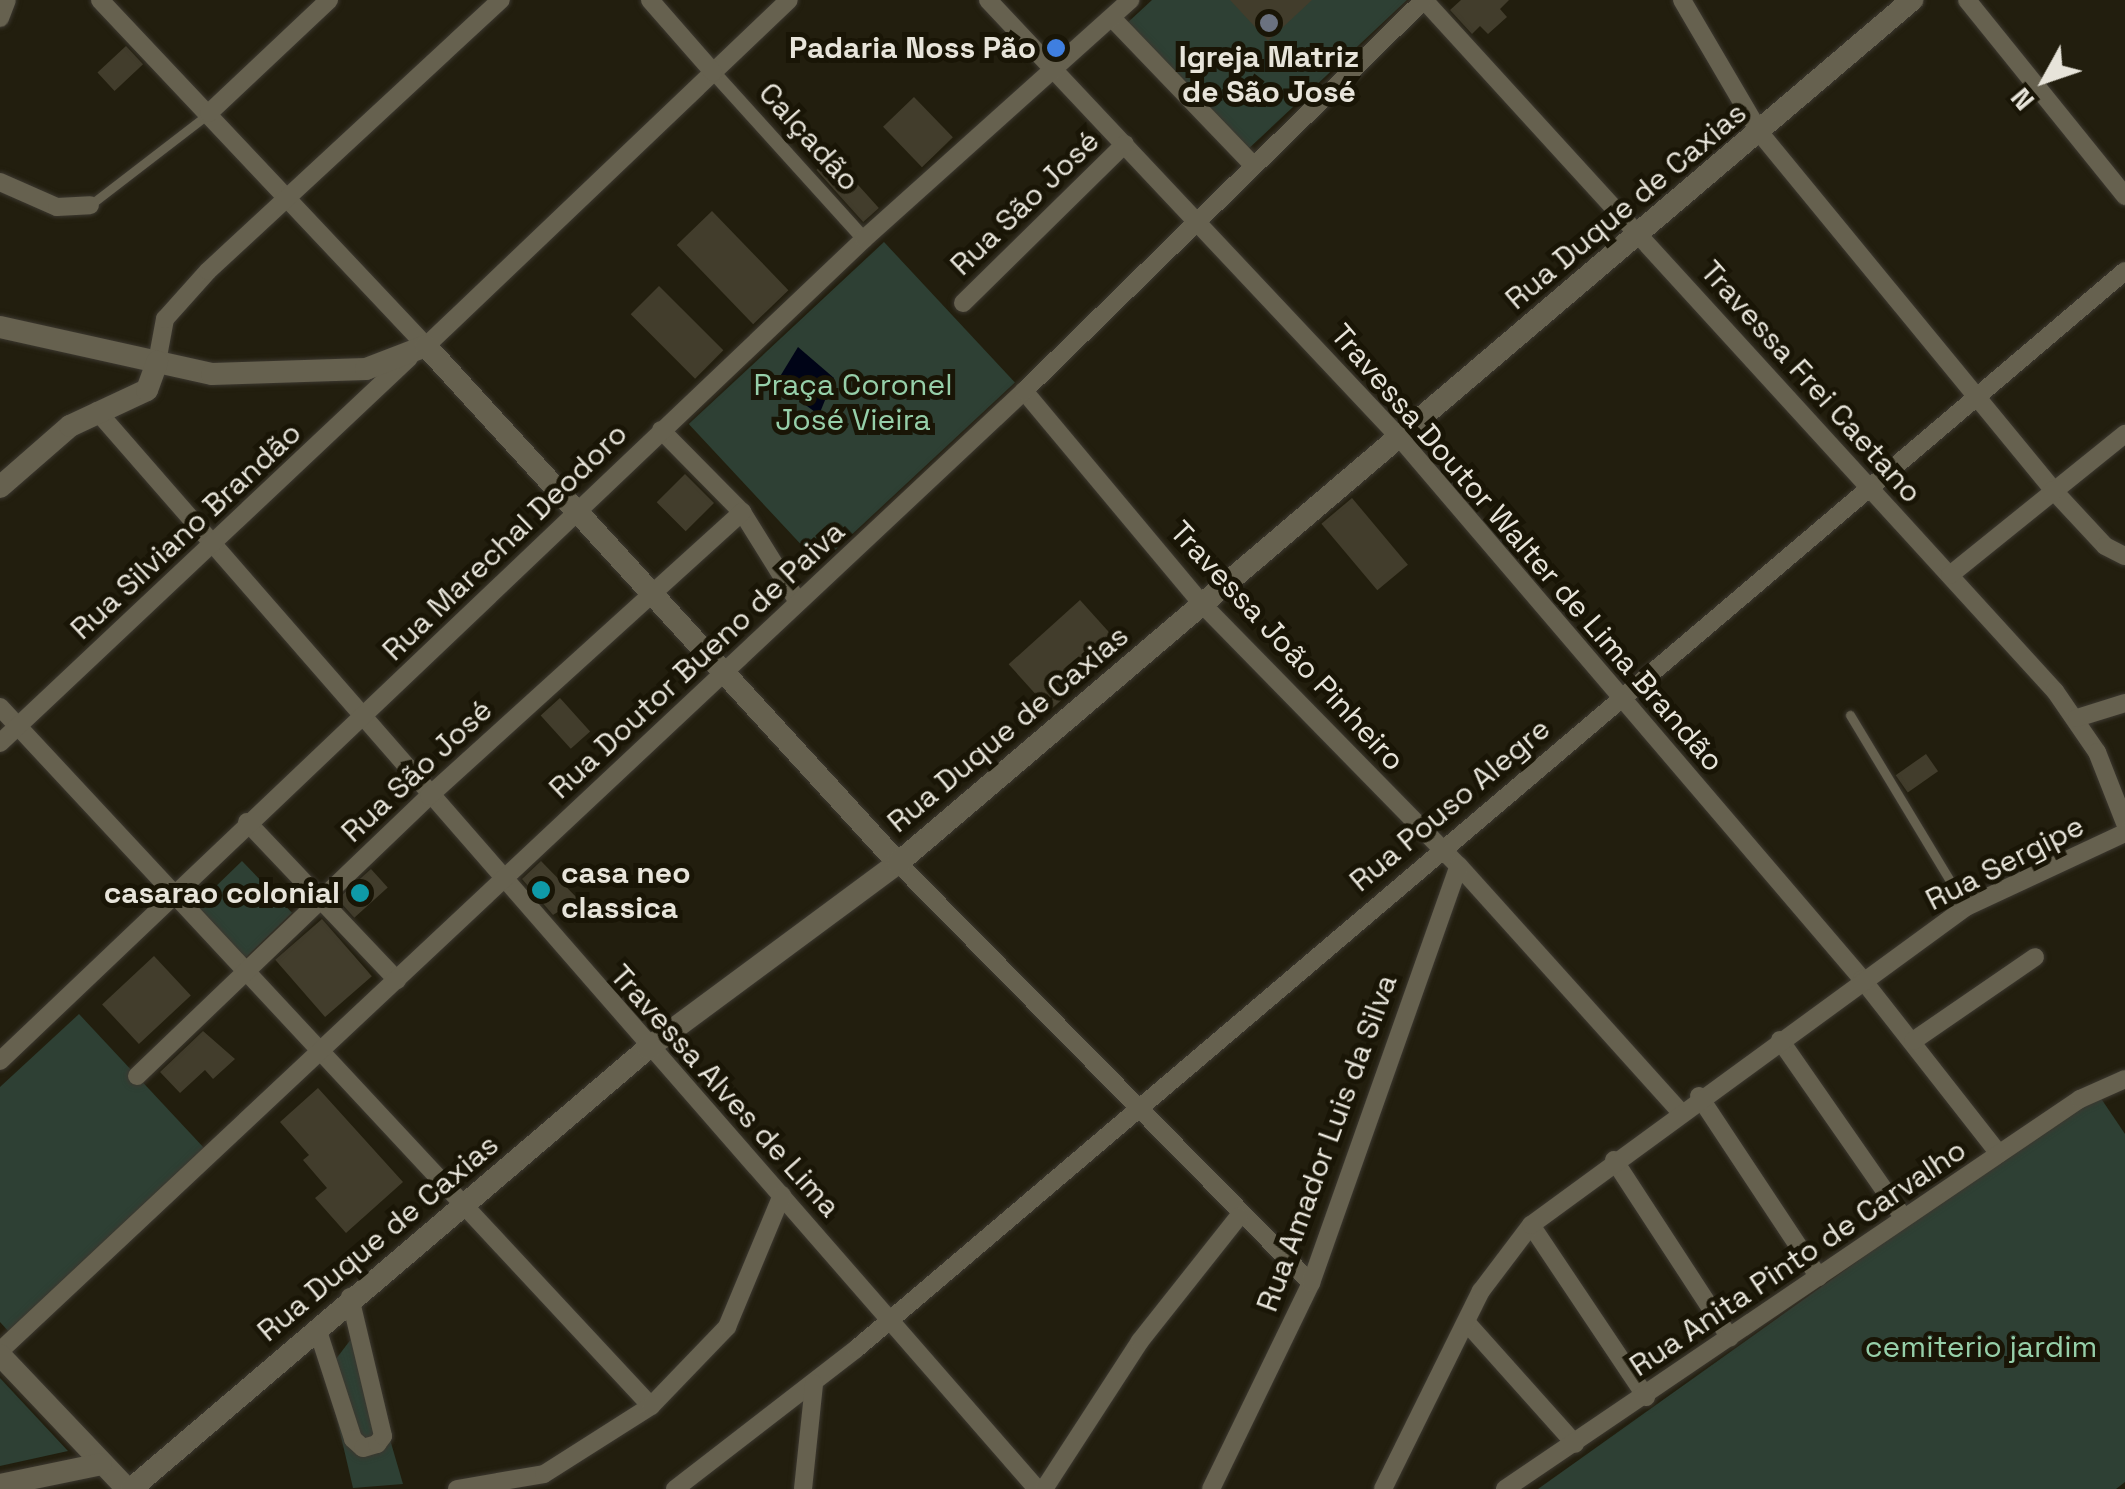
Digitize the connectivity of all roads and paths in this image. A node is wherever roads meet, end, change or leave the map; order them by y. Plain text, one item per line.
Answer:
1 (7, 0) edge
2 (100, 0) edge
3 (329, 0) edge
4 (501, 0) edge
5 (650, 0) edge
6 (790, 0) edge
7 (988, 0) edge
8 (1130, 0) edge
9 (1424, 0) edge
10 (1682, 0) edge
11 (1912, 0) edge
12 (1967, 0) edge
13 (0, 18) edge
14 (1112, 18) junction
15 (1054, 69) junction
16 (713, 72) junction
17 (210, 113) junction
18 (1760, 133) junction
19 (1125, 144) junction
20 (1252, 164) junction
21 (0, 182) edge
22 (2125, 196) edge
23 (288, 197) junction
24 (90, 204) joint
25 (1195, 219) junction
26 (1639, 234) junction
27 (864, 239) junction
28 (2125, 271) edge
29 (963, 302) dead end
30 (0, 328) edge
31 (417, 352) junction
32 (157, 362) junction
33 (1024, 391) junction
34 (1975, 396) junction
35 (97, 412) junction
36 (661, 430) junction
37 (2125, 434) edge
38 (1399, 437) junction
39 (1869, 484) junction
40 (0, 487) edge
41 (2053, 490) junction
42 (580, 507) junction
43 (742, 512) junction
44 (215, 544) junction
45 (2125, 556) edge
46 (1950, 575) junction
47 (652, 589) junction
48 (798, 602) junction
49 (1202, 604) junction
50 (722, 672) junction
51 (1622, 695) junction
52 (2125, 703) edge
53 (0, 707) edge
54 (363, 716) junction
55 (1850, 716) dead end
56 (2077, 718) junction
57 (18, 726) junction
58 (0, 743) edge
59 (429, 796) junction
60 (247, 822) junction
61 (2125, 823) edge
62 (2125, 833) edge
63 (1442, 849) junction
64 (898, 862) junction
65 (1459, 866) junction
66 (505, 881) junction
67 (175, 897) junction
68 (320, 901) junction
69 (1966, 907) junction
70 (2035, 957) dead end
71 (246, 977) junction
72 (1862, 979) junction
73 (397, 980) junction
74 (1780, 1040) junction
75 (1913, 1040) junction
76 (648, 1048) junction
77 (322, 1053) junction
78 (0, 1061) edge
79 (137, 1076) dead end
80 (2125, 1078) edge
81 (1700, 1096) junction
82 (1137, 1109) junction
83 (1679, 1110) junction
84 (1999, 1154) junction
85 (1614, 1160) junction
86 (782, 1196) junction
87 (462, 1204) junction
88 (1238, 1216) junction
89 (1903, 1217) junction
90 (1531, 1225) junction
91 (1819, 1277) junction
92 (1311, 1283) junction
93 (350, 1298) junction
94 (891, 1318) junction
95 (1468, 1323) junction
96 (318, 1328) junction
97 (1730, 1338) junction
98 (0, 1353) edge
99 (814, 1384) junction
100 (1646, 1397) junction
101 (651, 1406) junction
102 (1575, 1444) junction
103 (102, 1464) junction
104 (0, 1484) edge
105 (129, 1489) edge
106 (458, 1489) edge
107 (675, 1489) edge
108 (803, 1489) edge
109 (1041, 1489) edge
110 (1212, 1489) edge
111 (1383, 1489) edge
112 (1505, 1489) edge

1 - 13 street
2 - 17 street
3 - 17 street
4 - 23 street
5 - 16 street
6 - 16 street, Rua Silviano Brandão
7 - 15 street, Travessa Doutor Walter de Lima Brandão
8 - 14 street, Rua Marechal Deodoro
9 - 20 street, Rua Doutor Bueno de Paiva
9 - 26 street, Travessa Frei Caetano
10 - 18 street
11 - 18 street, Rua Duque de Caxias
12 - 22 street
14 - 15 street, Rua Marechal Deodoro
14 - 20 street
15 - 19 street, Travessa Doutor Walter de Lima Brandão
15 - 27 street, Rua Marechal Deodoro
16 - 27 street, Calçadão
16 - 31 street, Rua Silviano Brandão
17 - 23 street
17 - 24 lane
18 - 26 street, Rua Duque de Caxias
18 - 34 street
19 - 25 street, Travessa Doutor Walter de Lima Brandão
19 - 29 street, Rua São José
20 - 25 street, Rua Doutor Bueno de Paiva
21 - 24 street
23 - 31 street
23 - 32 street
25 - 33 street, Rua Doutor Bueno de Paiva
25 - 38 street, Travessa Doutor Walter de Lima Brandão
26 - 38 street, Rua Duque de Caxias
26 - 39 street, Travessa Frei Caetano
27 - 36 street, Rua Marechal Deodoro
28 - 34 street, Rua Pouso Alegre
30 - 32 street
31 - 32 street
31 - 42 street
31 - 44 street, Rua Silviano Brandão
32 - 35 street
33 - 48 street, Rua Doutor Bueno de Paiva
33 - 49 street, Travessa João Pinheiro
34 - 39 street, Rua Pouso Alegre
34 - 41 street
35 - 40 street
35 - 44 street, Travessa Alves de Lima
36 - 42 street, Rua Marechal Deodoro
36 - 43 street
37 - 41 street
38 - 49 street, Rua Duque de Caxias
38 - 51 street, Travessa Doutor Walter de Lima Brandão
39 - 46 street, Travessa Frei Caetano
39 - 51 street, Rua Pouso Alegre
41 - 45 street
41 - 46 street
42 - 47 street
42 - 54 street, Rua Marechal Deodoro
43 - 47 street, Rua São José
43 - 48 street
44 - 54 street, Travessa Alves de Lima
44 - 57 street, Rua Silviano Brandão
46 - 56 street, Travessa Frei Caetano
47 - 50 street
47 - 59 street, Rua São José
48 - 50 street, Rua Doutor Bueno de Paiva
49 - 63 street, Travessa João Pinheiro
49 - 64 street, Rua Duque de Caxias
50 - 64 street
50 - 66 street, Rua Doutor Bueno de Paiva
51 - 63 street, Rua Pouso Alegre
51 - 72 street, Travessa Doutor Walter de Lima Brandão
52 - 56 street
53 - 57 street
54 - 59 street, Travessa Alves de Lima
54 - 60 street, Rua Marechal Deodoro
55 - 69 lane
56 - 61 street, Travessa Frei Caetano
57 - 58 street, Rua Silviano Brandão
57 - 67 street
59 - 66 street, Travessa Alves de Lima
59 - 68 street, Rua São José
60 - 67 street, Rua Marechal Deodoro
60 - 68 street
62 - 69 street, Rua Sergipe
63 - 65 street, Travessa João Pinheiro
63 - 82 street, Rua Pouso Alegre
64 - 76 street, Rua Duque de Caxias
64 - 82 street
65 - 83 street, Travessa João Pinheiro
65 - 92 street, Rua Amador Luis da Silva
66 - 73 street, Rua Doutor Bueno de Paiva
66 - 76 street, Travessa Alves de Lima
67 - 71 street
67 - 78 street, Rua Marechal Deodoro
68 - 71 street, Rua São José
68 - 73 street
69 - 72 street, Rua Sergipe
70 - 75 street
71 - 77 street
71 - 79 street, Rua São José
72 - 74 street, Rua Sergipe
72 - 75 street, Travessa Doutor Walter de Lima Brandão
73 - 77 street, Rua Doutor Bueno de Paiva
74 - 81 street, Rua Sergipe
74 - 89 street
75 - 84 street, Travessa Doutor Walter de Lima Brandão
76 - 86 street, Travessa Alves de Lima
76 - 87 street, Rua Duque de Caxias
77 - 87 street
77 - 98 street, Rua Doutor Bueno de Paiva
80 - 84 street, Rua Anita Pinto de Carvalho
81 - 83 street, Rua Sergipe
81 - 91 street
82 - 88 street
82 - 94 street, Rua Pouso Alegre
83 - 85 street, Rua Sergipe
84 - 89 street, Rua Anita Pinto de Carvalho
85 - 90 street, Rua Sergipe
85 - 97 street
86 - 94 street, Travessa Alves de Lima
86 - 101 street
87 - 93 street, Rua Duque de Caxias
87 - 101 street
88 - 92 street
88 - 109 street
89 - 91 street, Rua Anita Pinto de Carvalho
90 - 95 street, Rua Sergipe
90 - 100 street
91 - 97 street, Rua Anita Pinto de Carvalho
92 - 110 street, Rua Amador Luis da Silva
93 - 96 street, Rua Duque de Caxias
93 - 96 street
94 - 99 street, Rua Pouso Alegre
94 - 109 street, Travessa Alves de Lima
95 - 102 street
95 - 111 street, Rua Sergipe
96 - 105 street, Rua Duque de Caxias
97 - 100 street, Rua Anita Pinto de Carvalho
98 - 103 street
99 - 107 street, Rua Pouso Alegre
99 - 108 street
100 - 102 street, Rua Anita Pinto de Carvalho
101 - 106 street
102 - 112 street, Rua Anita Pinto de Carvalho
103 - 104 street
103 - 105 street

